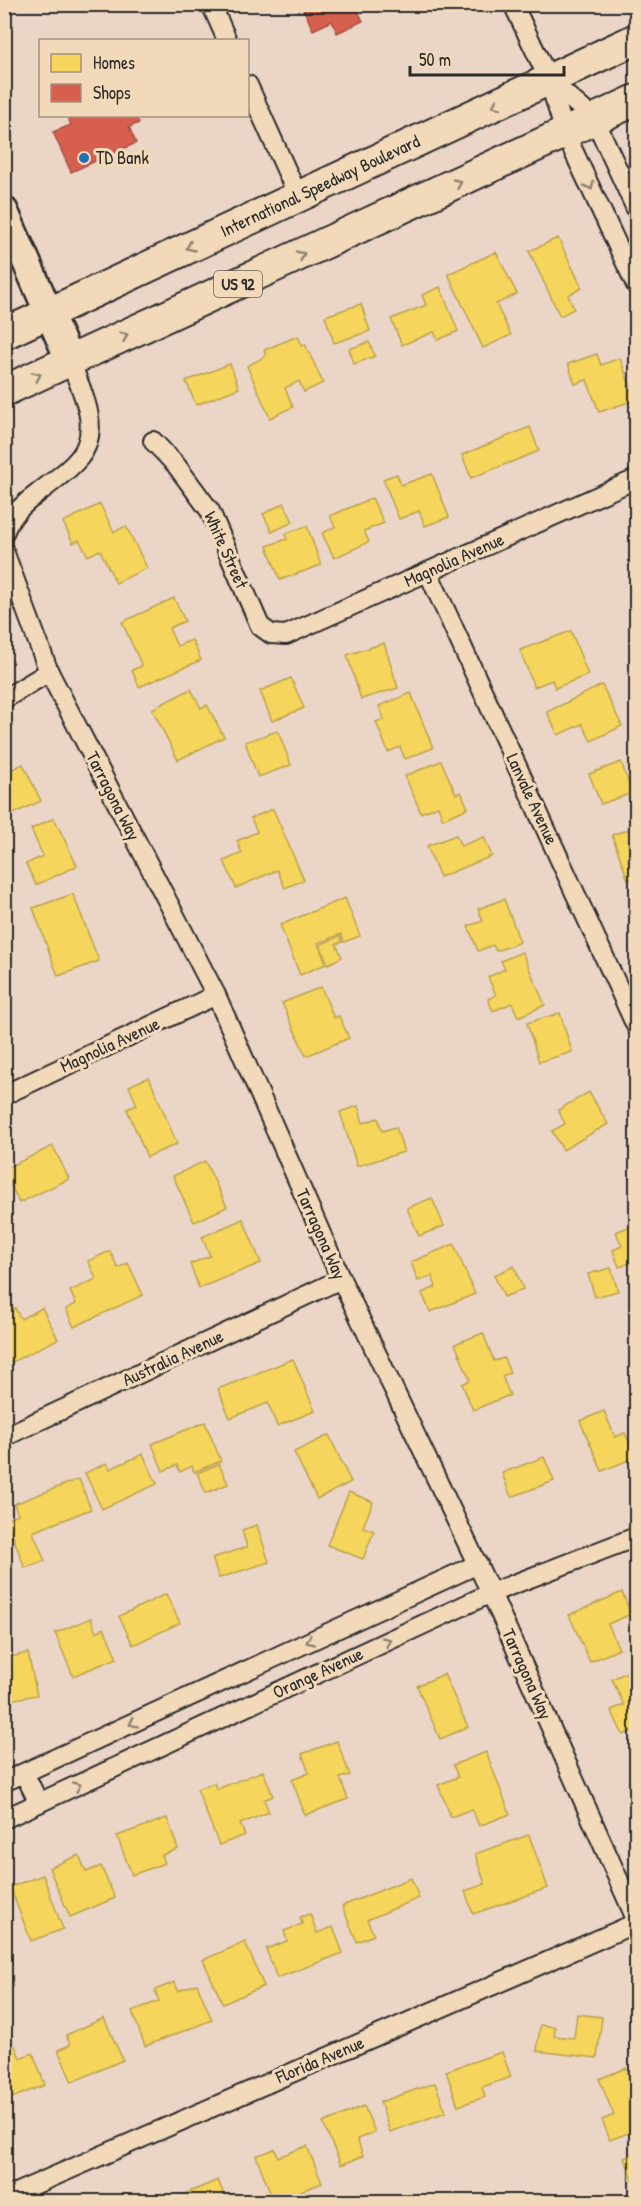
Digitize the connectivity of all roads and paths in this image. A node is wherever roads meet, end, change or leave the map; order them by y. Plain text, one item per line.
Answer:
1 (211, 4) edge
2 (513, 4) edge
3 (227, 39) edge
4 (636, 39) edge
5 (549, 80) junction
6 (249, 87) edge
7 (636, 100) edge
8 (595, 120) junction
9 (566, 133) junction
10 (298, 196) junction
11 (636, 210) edge
12 (4, 211) edge
13 (636, 285) edge
14 (50, 313) junction
15 (4, 334) edge
16 (70, 361) junction
17 (4, 392) edge
18 (153, 441) dead end
19 (636, 479) edge
20 (4, 532) edge
21 (4, 551) edge
22 (428, 572) junction
23 (271, 634) joint
24 (49, 672) junction
25 (4, 699) edge
26 (216, 995) junction
27 (636, 1026) edge
28 (4, 1095) edge
29 (341, 1279) junction
30 (4, 1437) edge
31 (636, 1537) edge
32 (477, 1564) junction
33 (491, 1593) junction
34 (232, 1677) junction
35 (246, 1707) junction
36 (24, 1773) junction
37 (4, 1782) edge
38 (39, 1803) junction
39 (4, 1820) edge
40 (636, 1921) edge
41 (4, 2198) edge

1 - 3 street
2 - 5 street
4 - 5 main road, International Speedway Boulevard
5 - 8 street
5 - 9 street
5 -> 10 main road, International Speedway Boulevard
6 - 10 street
7 - 8 main road, US 92
8 - 9 main road, US 92
8 - 11 street
9 -> 13 street
16 -> 9 main road, US 92
10 -> 14 main road, International Speedway Boulevard
12 - 14 street
14 - 15 main road, International Speedway Boulevard
14 - 16 street
17 -> 16 main road, US 92
16 - 20 street
18 - 23 street, White Street
19 - 22 street, Magnolia Avenue
21 - 24 street, Tarragona Way
22 - 23 street, Magnolia Avenue
22 - 27 street, Lanvale Avenue
24 - 25 street
24 - 26 street, Tarragona Way
26 - 28 street, Magnolia Avenue
26 - 29 street, Tarragona Way
29 - 30 street, Australia Avenue
29 - 32 street, Tarragona Way
31 - 33 street, Orange Avenue
32 - 33 street, Tarragona Way
32 -> 34 street, Orange Avenue
35 -> 33 street, Orange Avenue
33 - 40 street, Tarragona Way
34 - 35 street
34 -> 36 street, Orange Avenue
38 -> 35 street, Orange Avenue
36 - 37 street, Orange Avenue
36 - 38 street
38 - 39 street, Orange Avenue
40 - 41 street, Florida Avenue

